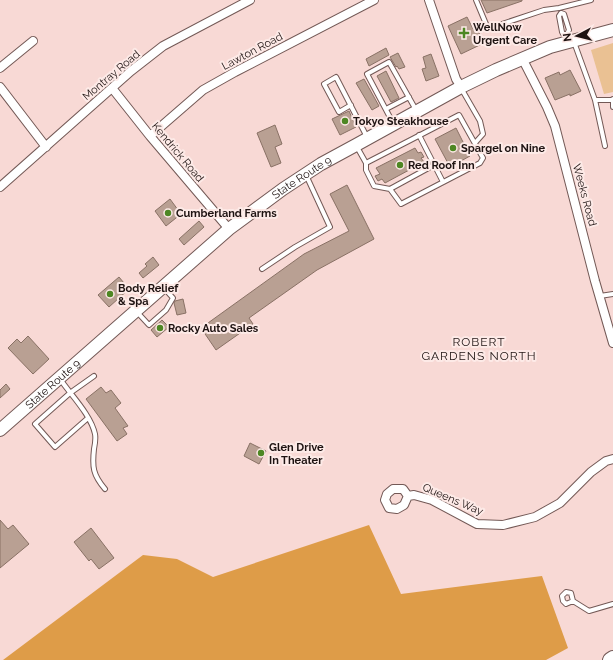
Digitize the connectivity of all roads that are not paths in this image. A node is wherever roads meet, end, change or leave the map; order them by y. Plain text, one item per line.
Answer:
1 (250, 0) edge
2 (374, 0) edge
3 (429, 0) edge
4 (476, 0) edge
5 (589, 0) edge
6 (578, 1) edge
7 (560, 10) junction
8 (613, 30) edge
9 (570, 38) junction
10 (33, 41) dead end
11 (522, 58) junction
12 (0, 68) edge
13 (0, 87) edge
14 (461, 87) junction
15 (112, 88) junction
16 (409, 97) junction
17 (613, 99) edge
18 (595, 100) junction
19 (350, 105) junction
20 (613, 107) edge
21 (386, 109) junction
22 (417, 112) junction
23 (394, 124) junction
24 (418, 135) junction
25 (150, 136) junction
26 (368, 138) junction
27 (475, 143) junction
28 (356, 145) junction
29 (605, 146) dead end
30 (46, 147) junction
31 (366, 163) junction
32 (434, 165) junction
33 (306, 174) junction
34 (444, 182) junction
35 (0, 187) edge
36 (390, 189) junction
37 (229, 229) junction
38 (262, 269) dead end
39 (164, 288) junction
40 (613, 294) edge
41 (600, 296) junction
42 (136, 312) junction
43 (613, 343) edge
44 (94, 376) dead end
45 (59, 379) junction
46 (70, 394) junction
47 (88, 418) junction
48 (0, 430) edge
49 (613, 459) edge
50 (105, 489) dead end
51 (408, 496) dead end
52 (573, 601) dead end
53 (613, 604) edge
54 (613, 658) edge
55 (610, 660) edge

1 - 15 street, Montray Road
2 - 25 street, Lawton Road
3 - 14 street
4 - 7 lane
5 - 6 lane
6 - 7 lane
7 - 9 lane
8 - 9 main road, State Route 9
9 - 11 main road, State Route 9
9 - 18 lane
10 - 12 street
11 - 14 main road, State Route 9
11 - 41 street, Weeks Road
13 - 30 street
14 - 22 main road, State Route 9
14 - 27 lane
15 - 25 street, Kendrick Road
15 - 30 street, Montray Road
16 - 21 lane
16 - 21 lane
16 - 22 lane
17 - 18 lane
17 - 20 lane
18 - 29 lane
19 - 19 lane
19 - 26 lane
21 - 23 lane
22 - 23 main road, State Route 9
23 - 26 main road, State Route 9
24 - 27 lane
24 - 31 lane
24 - 32 lane
25 - 37 street, Kendrick Road
26 - 28 main road, State Route 9
27 - 34 lane
28 - 31 lane
28 - 33 main road, State Route 9
30 - 35 street, Montray Road
31 - 36 lane
32 - 34 lane
32 - 36 lane
33 - 37 main road, State Route 9
33 - 38 lane
34 - 36 lane
37 - 39 main road, State Route 9
39 - 42 main road, State Route 9
39 - 42 lane
40 - 41 lane
41 - 43 street, Weeks Road
42 - 45 main road, State Route 9
44 - 46 lane
45 - 46 lane
45 - 48 main road, State Route 9
46 - 47 lane
46 - 47 lane
47 - 50 lane
49 - 51 street, Queens Way
52 - 53 lane
54 - 55 highway

